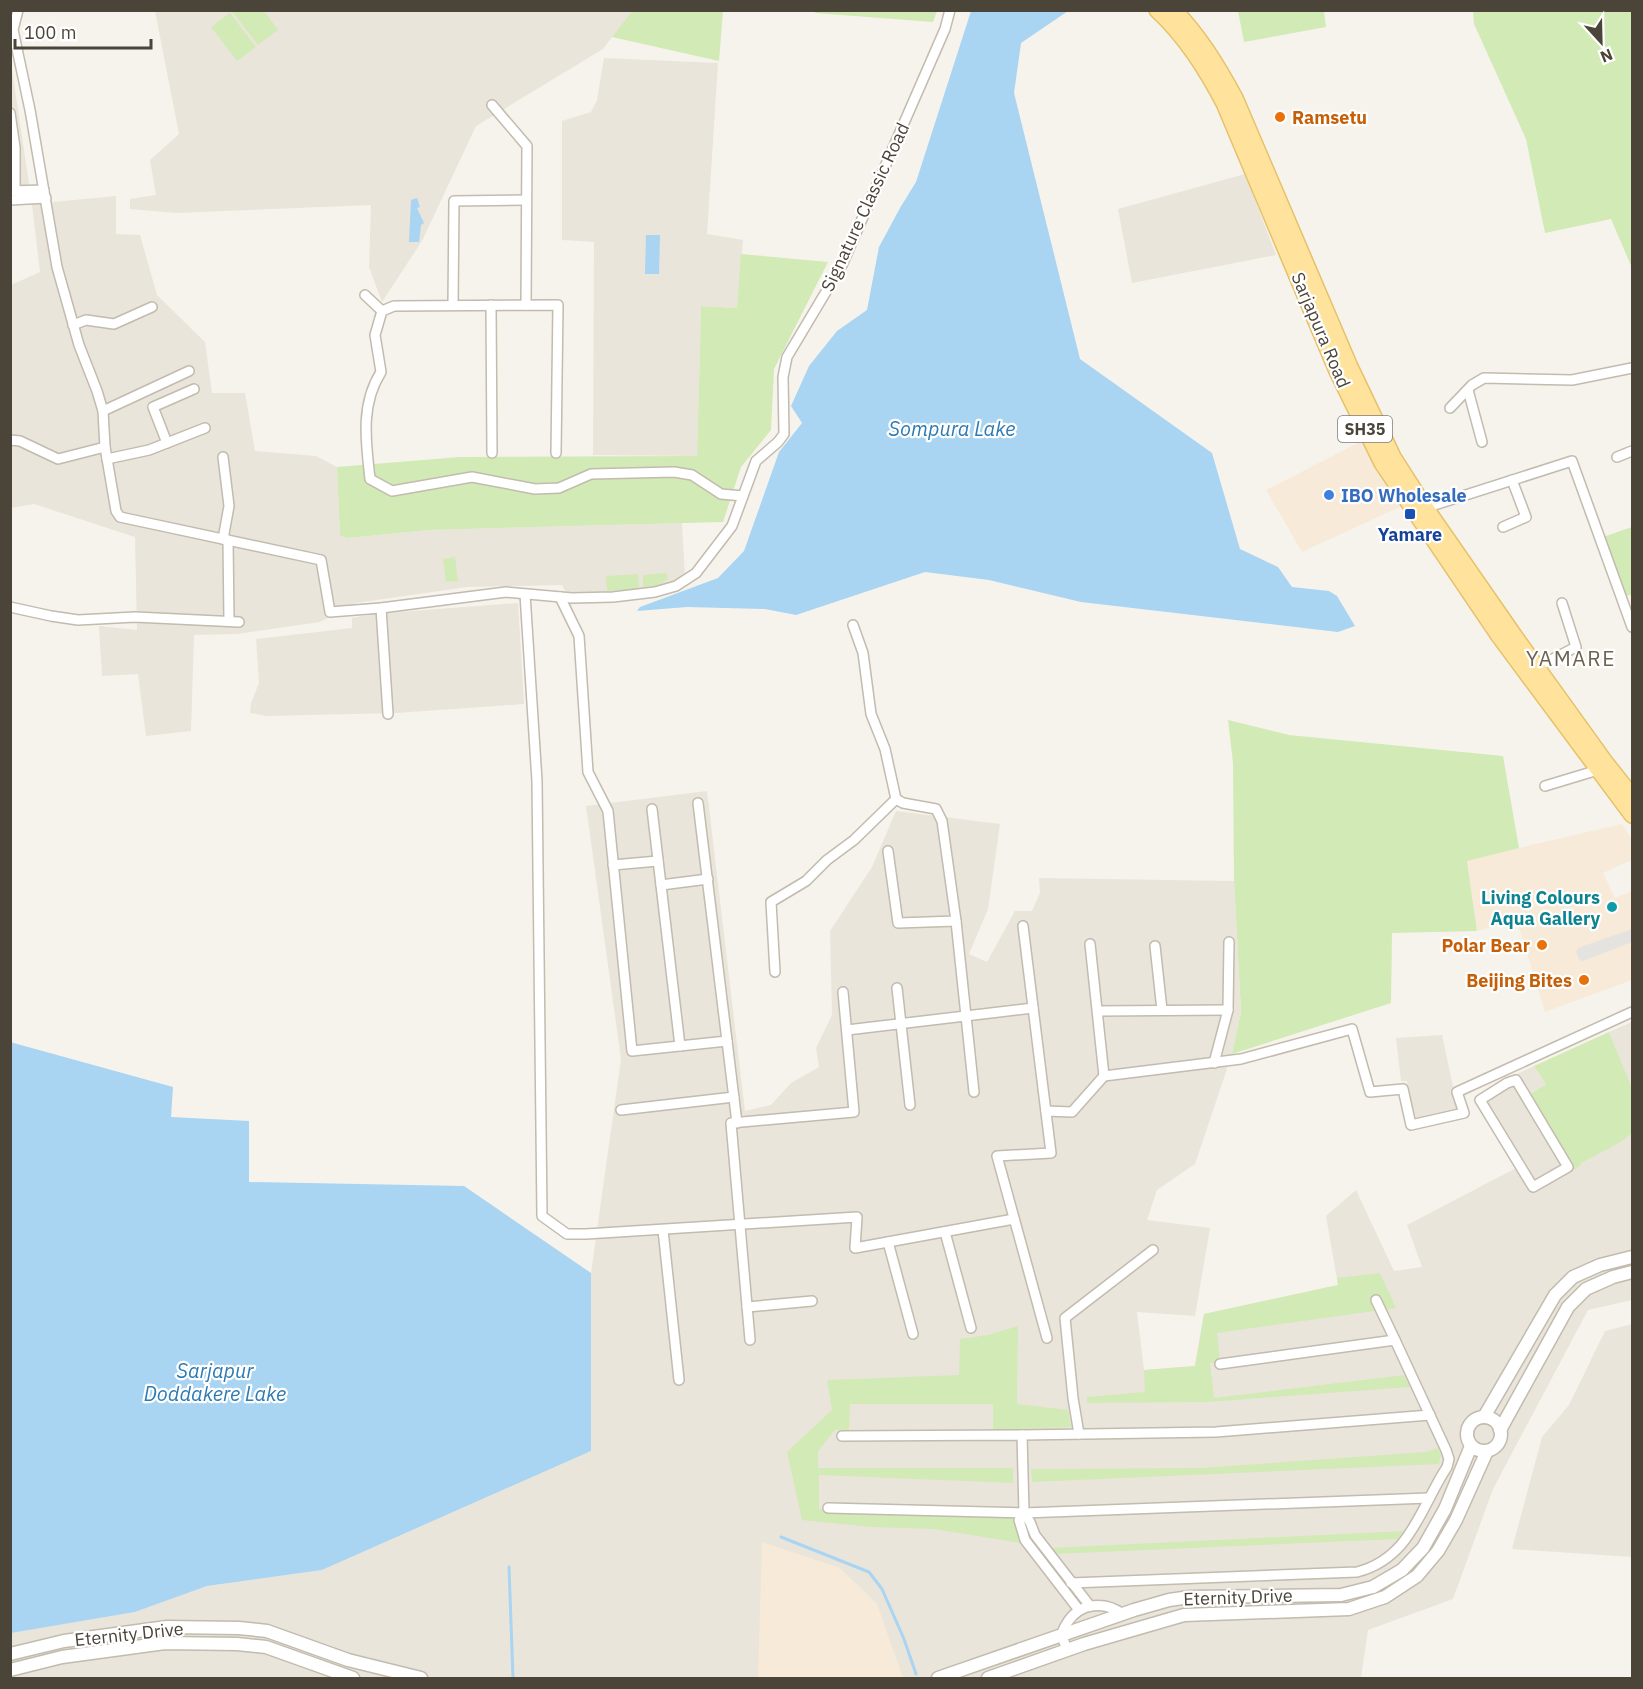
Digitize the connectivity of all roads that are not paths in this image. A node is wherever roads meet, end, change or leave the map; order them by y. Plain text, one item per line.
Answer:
1 (18, 10) edge
2 (950, 10) edge
3 (1157, 10) edge
4 (1174, 10) edge
5 (12, 34) edge
6 (492, 105) dead end
7 (10, 113) edge
8 (12, 190) edge
9 (45, 194) junction
10 (526, 200) junction
11 (1298, 263) junction
12 (365, 294) dead end
13 (453, 305) junction
14 (491, 305) junction
15 (526, 305) junction
16 (152, 307) dead end
17 (382, 311) junction
18 (73, 325) junction
19 (1632, 368) edge
20 (189, 371) dead end
21 (194, 389) dead end
22 (1468, 390) junction
23 (1450, 408) dead end
24 (103, 411) junction
25 (205, 428) dead end
26 (10, 440) edge
27 (1482, 442) dead end
28 (167, 443) junction
29 (105, 447) junction
30 (1632, 451) edge
31 (492, 453) dead end
32 (556, 453) dead end
33 (223, 457) dead end
34 (1617, 457) dead end
35 (107, 459) junction
36 (1512, 480) junction
37 (743, 496) junction
38 (1419, 510) junction
39 (1503, 527) dead end
40 (225, 540) junction
41 (525, 594) junction
42 (560, 597) junction
43 (1632, 597) edge
44 (1622, 601) junction
45 (1562, 603) dead end
46 (10, 607) edge
47 (381, 608) junction
48 (853, 626) dead end
49 (1632, 627) edge
50 (1537, 667) junction
51 (388, 714) dead end
52 (1598, 770) junction
53 (1545, 786) dead end
54 (1632, 796) edge
55 (896, 798) junction
56 (698, 803) dead end
57 (652, 808) dead end
58 (1632, 815) edge
59 (888, 851) dead end
60 (658, 861) junction
61 (614, 865) junction
62 (708, 879) junction
63 (661, 885) junction
64 (956, 921) junction
65 (1023, 926) dead end
66 (1229, 942) dead end
67 (1090, 944) dead end
68 (1155, 946) dead end
69 (775, 972) dead end
70 (897, 988) dead end
71 (843, 992) dead end
72 (1033, 1008) junction
73 (1162, 1010) junction
74 (1228, 1010) junction
75 (1098, 1011) junction
76 (1632, 1012) edge
77 (966, 1016) junction
78 (901, 1024) junction
79 (847, 1030) junction
80 (727, 1041) junction
81 (680, 1046) junction
82 (1214, 1063) junction
83 (1104, 1076) junction
84 (1490, 1077) junction
85 (1497, 1089) junction
86 (974, 1092) dead end
87 (734, 1097) junction
88 (910, 1105) dead end
89 (621, 1110) dead end
90 (1046, 1111) junction
91 (737, 1123) junction
92 (1014, 1219) junction
93 (740, 1225) junction
94 (663, 1230) junction
95 (945, 1232) junction
96 (888, 1242) junction
97 (1153, 1250) dead end
98 (1632, 1257) edge
99 (1632, 1272) edge
100 (1376, 1299) dead end
101 (812, 1301) dead end
102 (747, 1307) junction
103 (971, 1328) dead end
104 (913, 1334) dead end
105 (1047, 1338) dead end
106 (1395, 1340) junction
107 (750, 1341) dead end
108 (1220, 1364) dead end
109 (679, 1380) dead end
110 (1430, 1415) junction
111 (1484, 1417) junction
112 (1500, 1430) junction
113 (1079, 1434) junction
114 (1022, 1435) junction
115 (842, 1436) dead end
116 (1471, 1446) junction
117 (1487, 1451) junction
118 (1429, 1498) junction
119 (828, 1508) dead end
120 (1024, 1513) junction
121 (1071, 1582) junction
122 (1090, 1606) junction
123 (1079, 1610) junction
124 (1123, 1614) junction
125 (1062, 1635) junction
126 (1068, 1650) junction
127 (10, 1654) edge
128 (10, 1670) edge
129 (353, 1678) edge
130 (421, 1678) edge
131 (938, 1678) edge
132 (988, 1678) edge

1 - 5 street
2 - 37 street, Signature Classic Road
3 - 11 main road, Sarjapura Road / SH35
4 - 11 main road, Sarjapura Road
5 - 9 street
6 - 10 street
7 - 8 street
8 - 9 street
9 - 18 street
10 - 13 street
10 - 15 street
11 - 38 main road, Sarjapura Road / SH35
12 - 17 street
13 - 14 street
13 - 17 street
14 - 15 street
14 - 31 street
15 - 32 street
16 - 18 street
17 - 37 street
18 - 24 street
19 - 22 street
20 - 24 street
21 - 28 street
22 - 23 street
22 - 27 street
24 - 29 street
25 - 28 street
26 - 29 street
28 - 35 street
29 - 35 street
30 - 34 street
33 - 40 street
35 - 40 street
36 - 38 street
36 - 39 street
36 - 44 street
37 - 42 street, Signature Classic Road
38 - 50 main road, Sarjapura Road
38 - 52 main road, Sarjapura Road / SH35
40 - 46 street
40 - 47 street, Signature Classic Road
41 - 42 street, Signature Classic Road
41 - 47 street, Signature Classic Road
41 - 94 street
42 - 61 street
43 - 44 street
44 - 49 street
45 - 50 street
47 - 51 street
48 - 55 street
50 - 54 main road, Sarjapura Road
52 - 53 street
52 - 58 main road, Sarjapura Road / SH35
55 - 64 street
55 - 69 street
56 - 62 street
57 - 60 street
59 - 64 street
60 - 61 street
60 - 63 street
61 - 81 street
62 - 63 street
62 - 80 street
63 - 81 street
64 - 77 street
65 - 72 street
66 - 74 street
67 - 75 street
68 - 73 street
70 - 78 street
71 - 79 street
72 - 77 street
72 - 90 street
73 - 74 street
73 - 75 street
74 - 82 street
75 - 83 street
76 - 84 street
77 - 78 street
77 - 86 street
78 - 79 street
78 - 88 street
79 - 91 street
80 - 81 street
80 - 87 street
82 - 83 street
82 - 84 street
83 - 90 street
84 - 85 street
85 - 85 street
87 - 89 street
87 - 91 street
90 - 92 street
91 - 93 street
92 - 95 street
92 - 105 street
93 - 94 street
93 - 96 street
93 - 102 street
94 - 109 street
95 - 96 street
95 - 103 street
96 - 104 street
97 - 113 street
98 - 111 street, Eternity Drive
99 - 112 street, Eternity Drive
100 - 106 street
101 - 102 street
102 - 107 street
106 - 108 street
106 - 110 street
110 - 113 street
110 - 118 street
111 - 112 street
111 - 116 street, Eternity Drive
112 - 117 street, Eternity Drive
113 - 114 street
114 - 115 street
114 - 120 street
116 - 117 street
116 - 124 street, Eternity Drive
117 - 126 street, Eternity Drive
118 - 120 street
118 - 121 street
119 - 120 street
120 - 121 street
120 - 123 street
121 - 122 street
122 - 123 street
122 - 124 street
123 - 125 street
124 - 125 street, Eternity Drive
125 - 126 street
125 - 131 street, Eternity Drive
126 - 132 street, Eternity Drive
127 - 130 street, Eternity Drive
128 - 129 street, Eternity Drive

